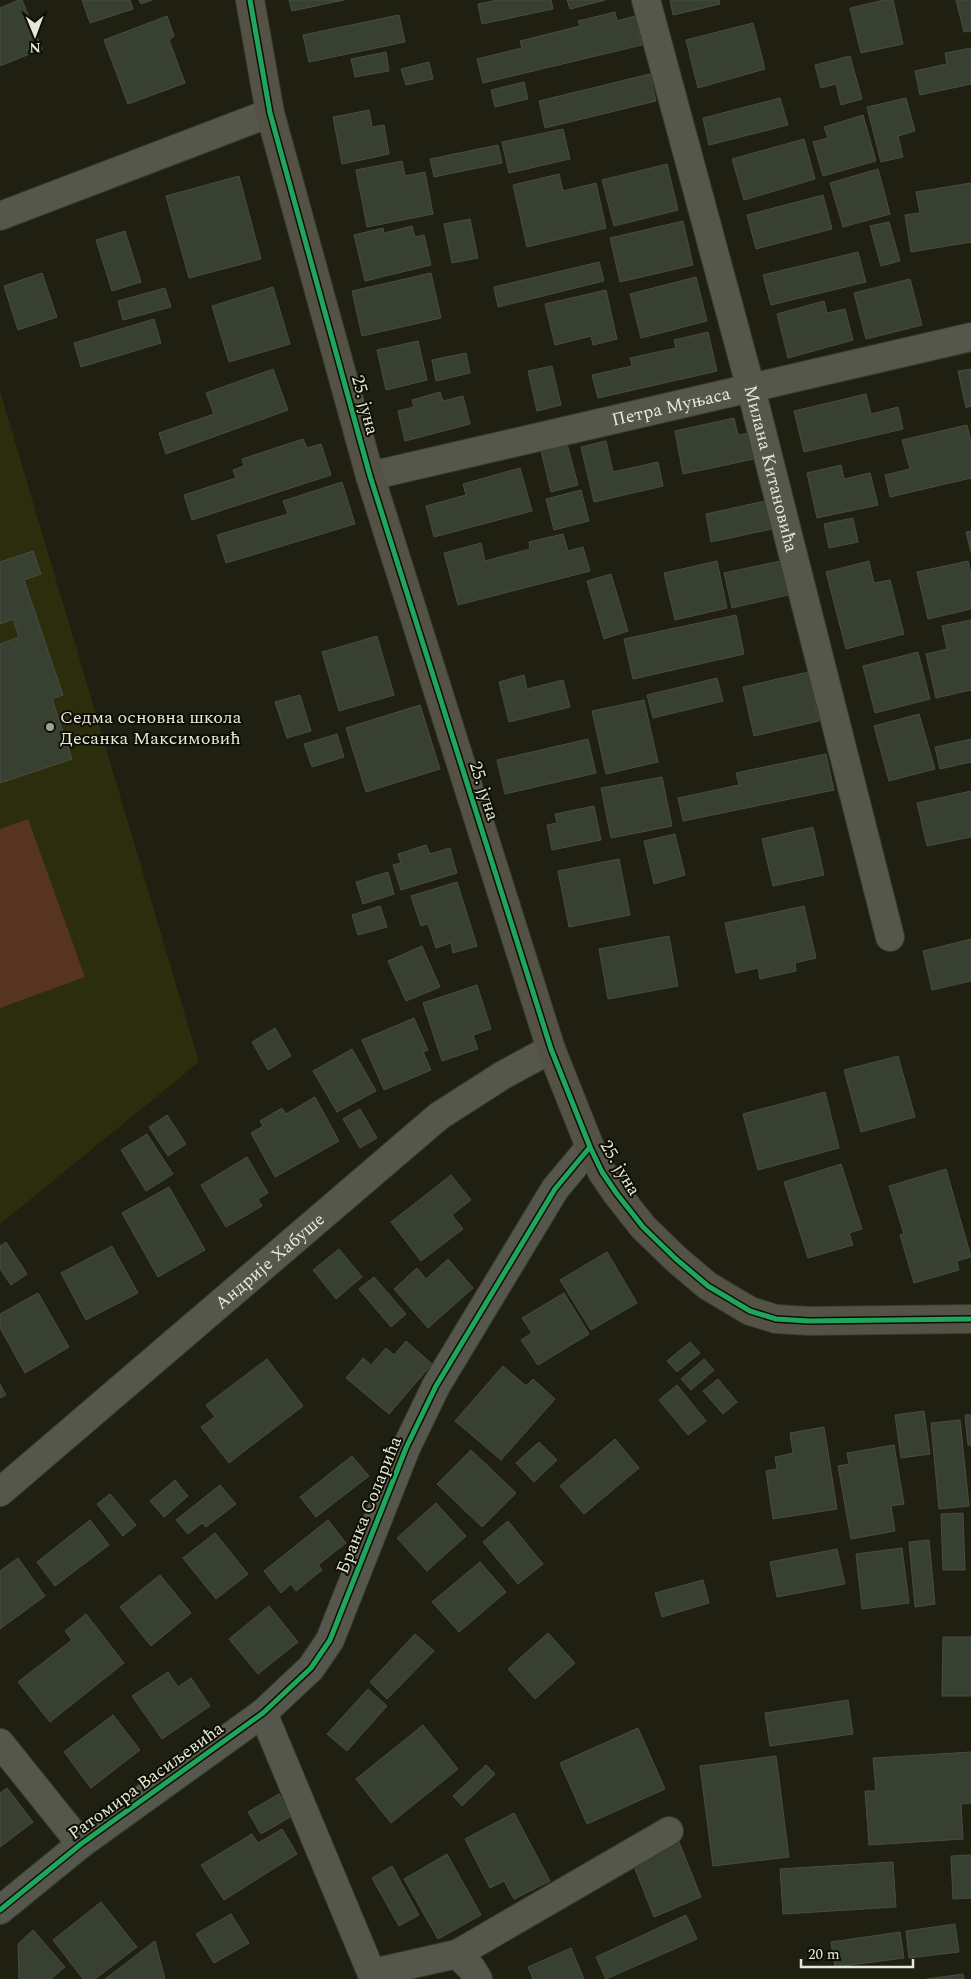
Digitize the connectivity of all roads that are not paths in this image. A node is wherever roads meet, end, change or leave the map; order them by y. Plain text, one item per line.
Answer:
1 (250, 0) edge
2 (646, 0) edge
3 (270, 113) junction
4 (0, 216) edge
5 (971, 337) edge
6 (751, 389) junction
7 (370, 476) junction
8 (890, 937) dead end
9 (551, 1049) junction
10 (590, 1147) junction
11 (971, 1320) edge
12 (0, 1492) edge
13 (263, 1714) junction
14 (0, 1743) edge
15 (669, 1831) dead end
16 (81, 1844) junction
17 (0, 1910) edge
18 (457, 1954) junction
19 (374, 1976) edge
20 (478, 1979) edge

1 - 3 street, 25. јуна
2 - 6 street, Милана Китановића
3 - 4 street
3 - 7 street, 25. јуна
5 - 6 street, Петра Муњаса
6 - 7 street, Петра Муњаса
6 - 8 street, Милана Китановића
7 - 9 street, 25. јуна
9 - 10 street, 25. јуна
9 - 12 street, Андрије Хабуше
10 - 11 street, 25. јуна
10 - 13 street, Бранка Соларића
13 - 16 street, Ратомира Васиљевића
13 - 19 street
14 - 16 street
15 - 18 street
16 - 17 street, Ратомира Васиљевића
18 - 19 street
18 - 20 street

